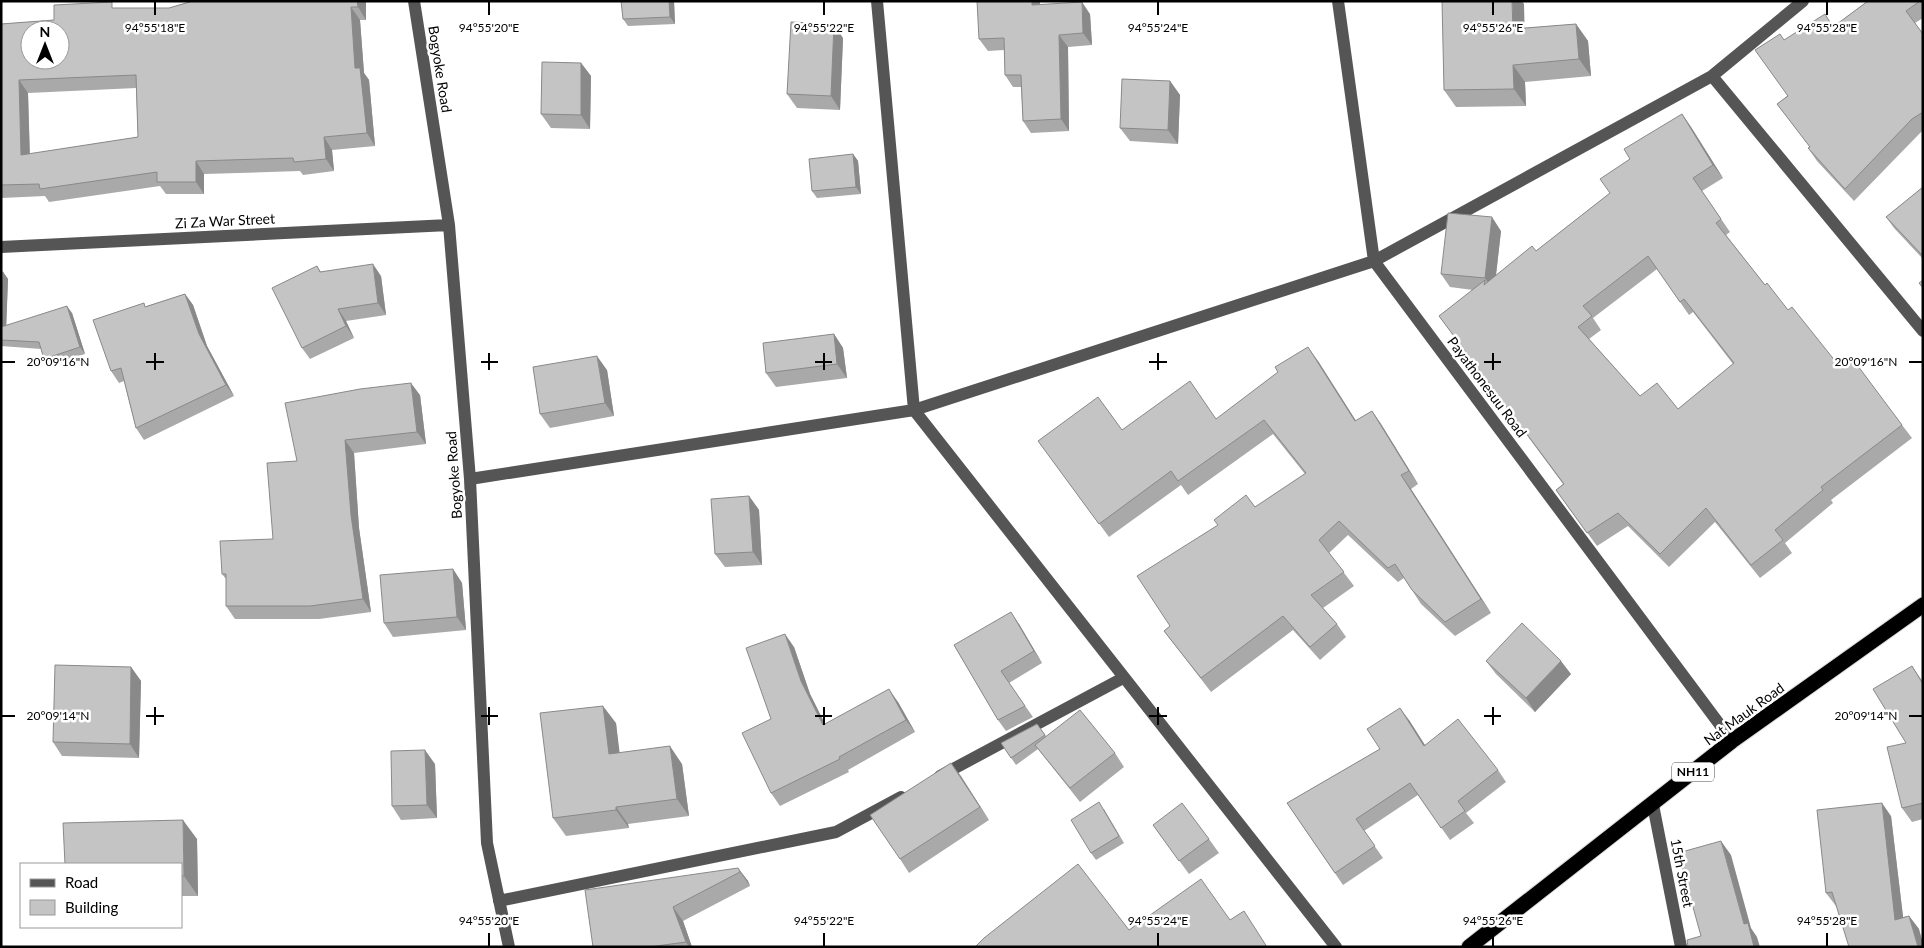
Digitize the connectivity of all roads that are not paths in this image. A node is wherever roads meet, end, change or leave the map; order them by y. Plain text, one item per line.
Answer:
1 (414, 1) edge
2 (877, 1) edge
3 (1338, 1) edge
4 (1803, 1) edge
5 (1712, 76) junction
6 (450, 225) junction
7 (1, 247) edge
8 (1374, 261) junction
9 (1923, 331) edge
10 (914, 410) junction
11 (470, 479) junction
12 (1923, 605) edge
13 (1123, 678) junction
14 (1732, 741) junction
15 (932, 780) edge
16 (914, 790) edge
17 (1653, 805) junction
18 (499, 901) junction
19 (508, 947) edge
20 (1336, 947) edge
21 (1469, 947) edge
22 (1682, 947) edge

1 - 6 street, Bogyoke Road
2 - 10 street
3 - 8 street, Payathonesuu Road
4 - 5 street
5 - 8 street
5 - 9 street
6 - 7 street, Zi Za War Street
6 - 11 street, Bogyoke Road
8 - 10 street
8 - 14 street, Payathonesuu Road
10 - 11 street
10 - 13 street
11 - 18 street, Bogyoke Road
12 - 14 highway, Nat Mauk Road / NH11
13 - 15 street
13 - 20 street
14 - 17 highway, Nat Mauk Road / NH11
16 - 18 street
17 - 21 highway, Nat Mauk Road / NH11
17 - 22 street, 15th Street
18 - 19 street, Bogyoke Road

